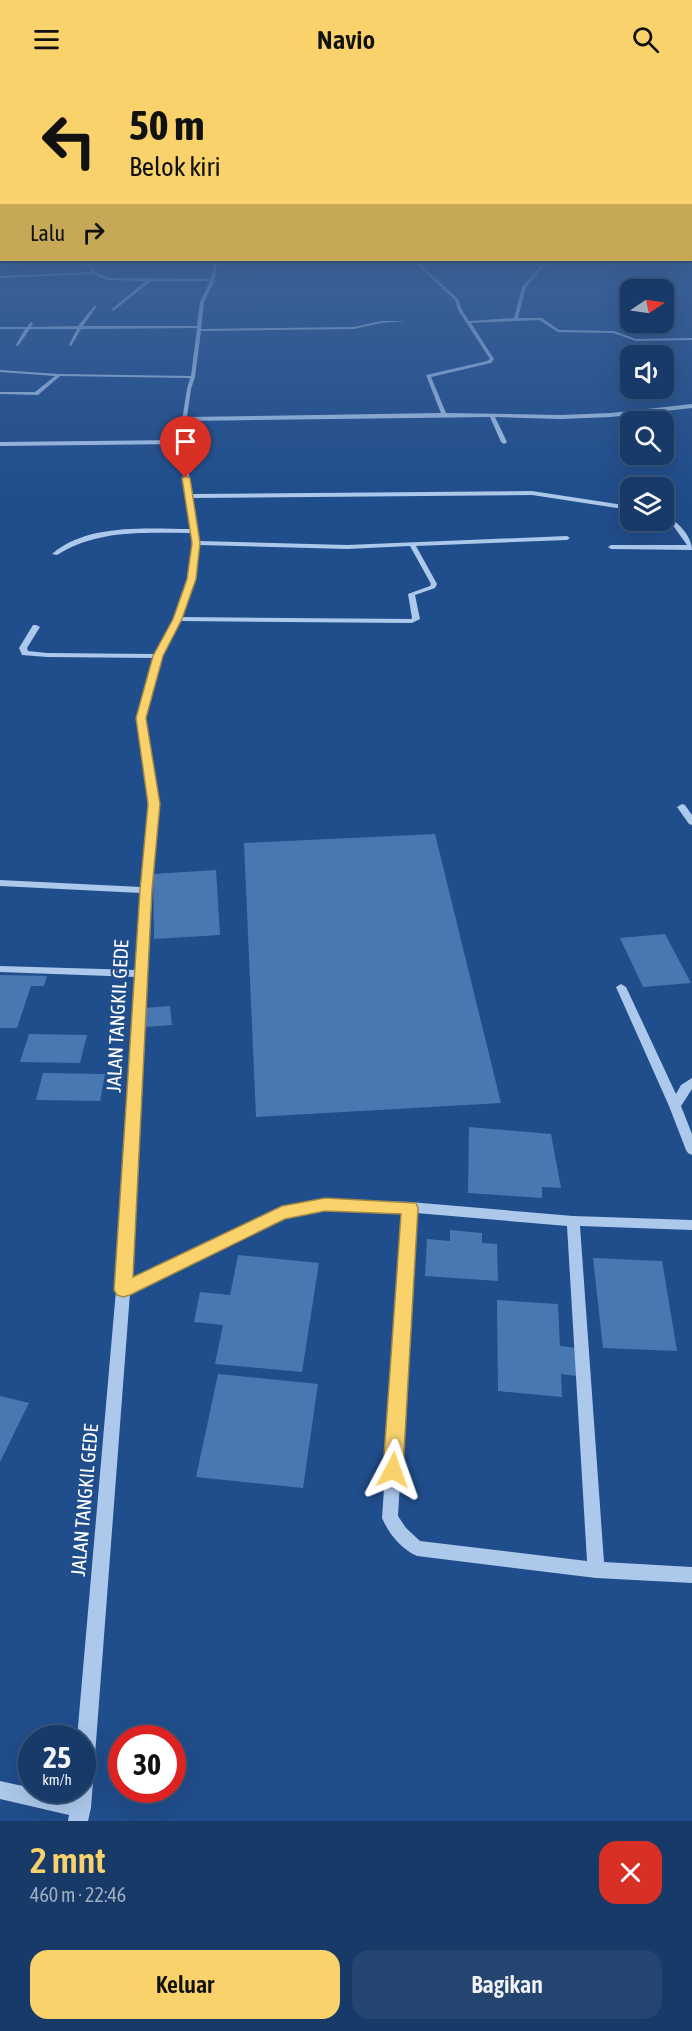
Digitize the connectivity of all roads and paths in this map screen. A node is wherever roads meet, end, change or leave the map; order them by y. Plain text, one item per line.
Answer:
1 (25, 333) edge
2 (77, 333) edge
3 (197, 333) edge
4 (477, 333) edge
5 (617, 333) edge
6 (692, 339) edge
7 (18, 345) dead end
8 (71, 345) dead end
9 (0, 371) edge
10 (59, 375) junction
11 (193, 377) junction
12 (0, 393) edge
13 (692, 406) edge
14 (444, 415) junction
15 (492, 417) junction
16 (185, 419) junction
17 (181, 442) junction
18 (504, 442) dead end
19 (0, 444) edge
20 (188, 496) junction
21 (620, 506) edge
22 (674, 524) edge
23 (194, 531) junction
24 (567, 538) dead end
25 (196, 543) junction
26 (412, 545) junction
27 (611, 547) dead end
28 (691, 547) edge
29 (55, 554) dead end
30 (178, 619) junction
31 (36, 627) dead end
32 (158, 656) junction
33 (682, 807) dead end
34 (692, 822) edge
35 (0, 883) edge
36 (146, 890) junction
37 (0, 969) edge
38 (142, 974) junction
39 (621, 987) dead end
40 (692, 1082) edge
41 (675, 1106) junction
42 (692, 1150) edge
43 (410, 1208) junction
44 (573, 1221) junction
45 (692, 1225) edge
46 (123, 1290) junction
47 (596, 1570) junction
48 (692, 1575) edge
49 (87, 1725) edge
50 (0, 1790) edge
51 (18, 1793) edge

1 - 7 street
2 - 8 street
3 - 11 street, JALAN TANGKIL GEDE
4 - 14 street
5 - 6 street
9 - 10 street
10 - 11 street
10 - 12 street
11 - 16 street, JALAN TANGKIL GEDE
13 - 15 street
14 - 15 street
14 - 16 street
15 - 18 street
16 - 17 street, JALAN TANGKIL GEDE
17 - 19 street
17 - 20 street, JALAN TANGKIL GEDE
20 - 21 street
20 - 23 street, JALAN TANGKIL GEDE
22 - 28 street
23 - 25 street, JALAN TANGKIL GEDE
23 - 29 street
24 - 26 street
25 - 26 street
25 - 30 street, JALAN TANGKIL GEDE
26 - 30 street
27 - 28 street
30 - 32 street, JALAN TANGKIL GEDE
31 - 32 street
32 - 36 street, JALAN TANGKIL GEDE
33 - 34 street
35 - 36 street
36 - 38 street, JALAN TANGKIL GEDE
37 - 38 street
38 - 46 street, JALAN TANGKIL GEDE
39 - 41 street
40 - 41 street
41 - 42 street
43 - 44 street
43 - 46 street
43 - 47 street
44 - 45 street
44 - 47 street
46 - 49 street, JALAN TANGKIL GEDE
47 - 48 street
50 - 51 street

